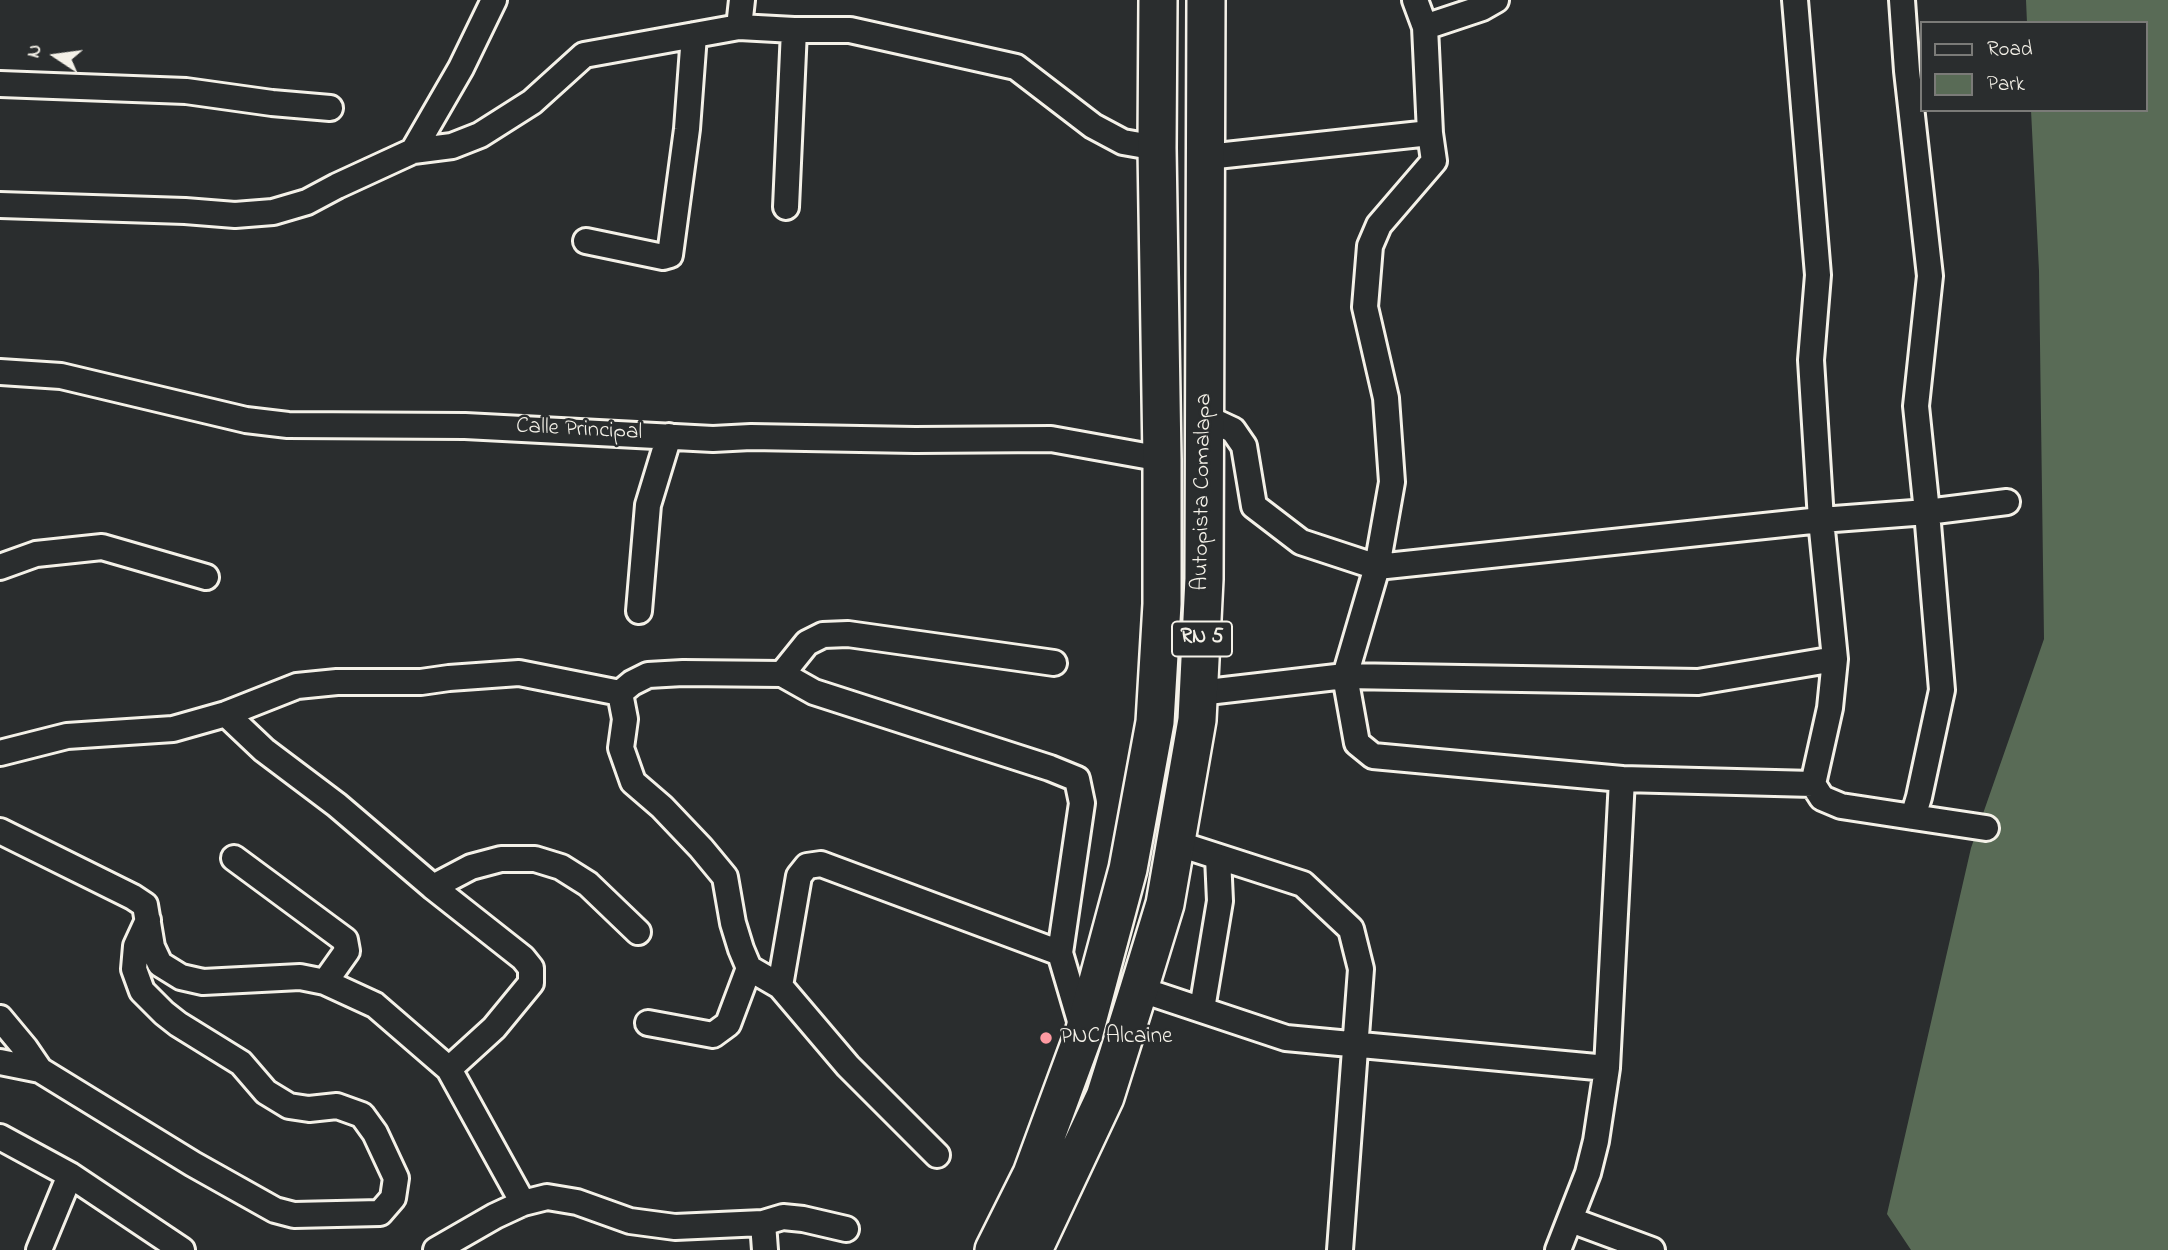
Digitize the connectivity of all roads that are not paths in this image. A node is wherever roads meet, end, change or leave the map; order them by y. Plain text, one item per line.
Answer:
1 (494, 0) edge
2 (742, 0) edge
3 (1158, 0) edge
4 (1206, 0) edge
5 (1415, 0) edge
6 (1496, 0) edge
7 (1795, 0) edge
8 (1902, 0) edge
9 (739, 27) junction
10 (1425, 27) junction
11 (794, 30) junction
12 (694, 35) junction
13 (0, 84) edge
14 (330, 108) dead end
15 (1430, 133) junction
16 (1157, 148) junction
17 (413, 151) junction
18 (1207, 157) junction
19 (0, 205) edge
20 (786, 207) dead end
21 (586, 241) dead end
22 (0, 372) edge
23 (1205, 417) junction
24 (669, 436) junction
25 (1162, 459) junction
26 (2007, 502) dead end
27 (1927, 512) junction
28 (1821, 520) junction
29 (0, 567) edge
30 (1377, 567) junction
31 (206, 578) dead end
32 (639, 611) dead end
33 (1835, 659) junction
34 (1054, 663) dead end
35 (782, 674) junction
36 (1345, 676) junction
37 (620, 693) junction
38 (1199, 693) junction
39 (226, 714) junction
40 (0, 753) edge
41 (1622, 779) junction
42 (1813, 784) junction
43 (1913, 817) junction
44 (1986, 828) dead end
45 (0, 831) edge
46 (1176, 844) junction
47 (1218, 857) junction
48 (234, 858) dead end
49 (433, 887) junction
50 (149, 920) junction
51 (638, 932) dead end
52 (1060, 953) junction
53 (749, 968) junction
54 (324, 982) junction
55 (780, 986) junction
56 (1139, 989) junction
57 (1202, 1009) junction
58 (0, 1017) edge
59 (648, 1023) dead end
60 (1084, 1034) junction
61 (1356, 1043) junction
62 (0, 1062) edge
63 (1608, 1068) junction
64 (449, 1069) junction
65 (40, 1070) junction
66 (1, 1141) edge
67 (937, 1155) dead end
68 (70, 1175) junction
69 (523, 1203) junction
70 (1571, 1220) junction
71 (763, 1223) junction
72 (846, 1229) dead end
73 (39, 1250) edge
74 (182, 1250) edge
75 (436, 1250) edge
76 (765, 1250) edge
77 (993, 1250) edge
78 (1033, 1250) edge
79 (1340, 1250) edge
80 (1558, 1250) edge
81 (1652, 1250) edge

1 - 17 street
2 - 9 street
3 - 16 highway, Autopista Comalapa / RN 5
4 - 18 highway, Autopista Comalapa / RN 5
5 - 10 street
6 - 10 street
7 - 28 street
8 - 27 street
9 - 11 street
9 - 12 street
10 - 15 street
11 - 16 street
11 - 20 street
12 - 17 street
12 - 21 street
13 - 14 street
15 - 18 street
15 - 30 street
16 - 25 highway, Autopista Comalapa / RN 5
17 - 19 street
18 - 23 highway, Autopista Comalapa / RN 5
22 - 24 street, Calle Principal
23 - 30 street
23 - 38 highway, Autopista Comalapa / RN 5
24 - 25 street, Calle Principal
24 - 32 street
25 - 60 highway, Autopista Comalapa / RN 5
26 - 27 street
27 - 28 street
27 - 43 street
28 - 30 street
28 - 33 street
29 - 31 street
30 - 36 street
33 - 36 street
33 - 42 street
34 - 35 street
35 - 37 street
35 - 52 street
36 - 38 street
36 - 41 street
37 - 39 street
37 - 53 street
38 - 46 highway, Autopista Comalapa / RN 5
39 - 40 street
39 - 49 street
41 - 42 street
41 - 63 street
42 - 43 street
43 - 44 street
45 - 50 street
46 - 47 street
46 - 56 highway, Autopista Comalapa / RN 5
47 - 57 street
47 - 61 street
48 - 54 street
49 - 51 street
49 - 64 street
50 - 54 street
50 - 65 street
52 - 55 street
52 - 60 street
53 - 55 street
53 - 59 street
54 - 64 street
55 - 67 street
56 - 57 street
56 - 78 highway, Autopista Comalapa / RN 5
57 - 61 street
58 - 65 street
60 - 77 highway, Autopista Comalapa / RN 5
61 - 63 street
61 - 79 street
62 - 65 street
63 - 70 street
64 - 69 street
66 - 68 street
68 - 73 street
68 - 74 street
69 - 71 street
69 - 75 street
70 - 80 street
70 - 81 street
71 - 72 street
71 - 76 street

